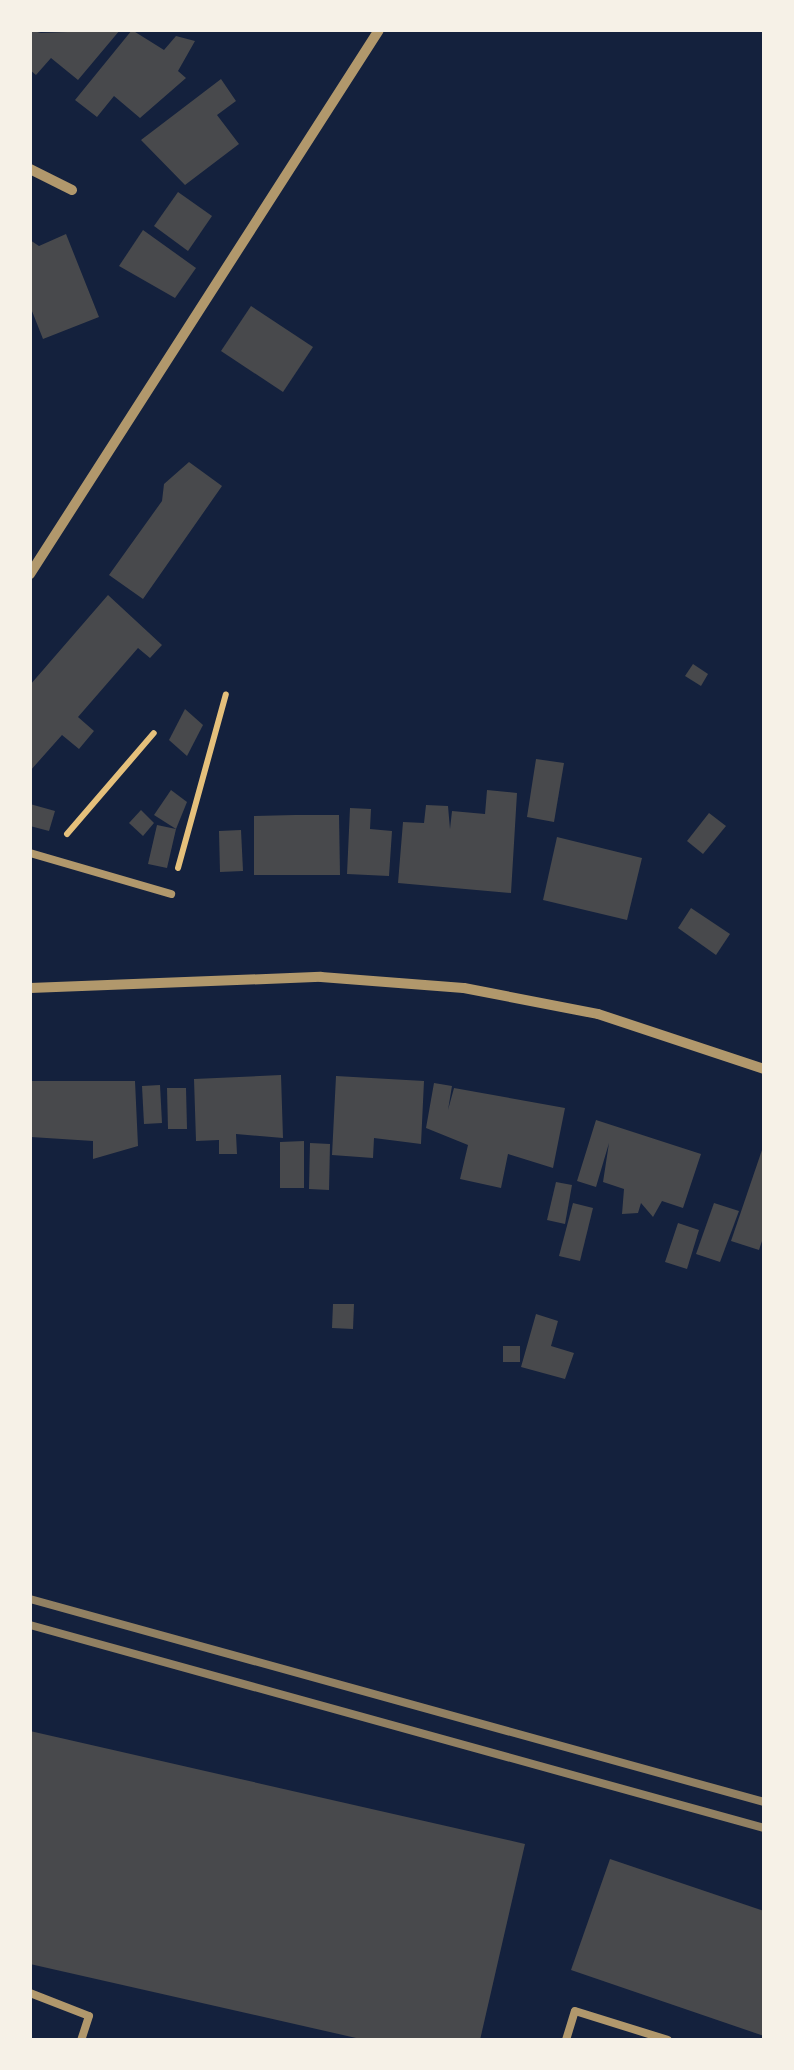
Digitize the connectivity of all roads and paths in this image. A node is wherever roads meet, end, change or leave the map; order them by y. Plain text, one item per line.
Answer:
1 (379, 30) edge
2 (30, 169) edge
3 (72, 190) dead end
4 (30, 574) edge
5 (226, 694) dead end
6 (154, 732) dead end
7 (30, 853) edge
8 (45, 860) junction
9 (171, 894) joint
10 (30, 988) edge
11 (764, 1069) edge
12 (30, 1993) edge
13 (82, 2040) edge
14 (566, 2040) edge
15 (668, 2040) edge

1 - 4 street
2 - 3 street
5 - 9 path
6 - 8 path
7 - 8 lane
8 - 9 lane
10 - 11 street
12 - 13 lane
14 - 15 lane

